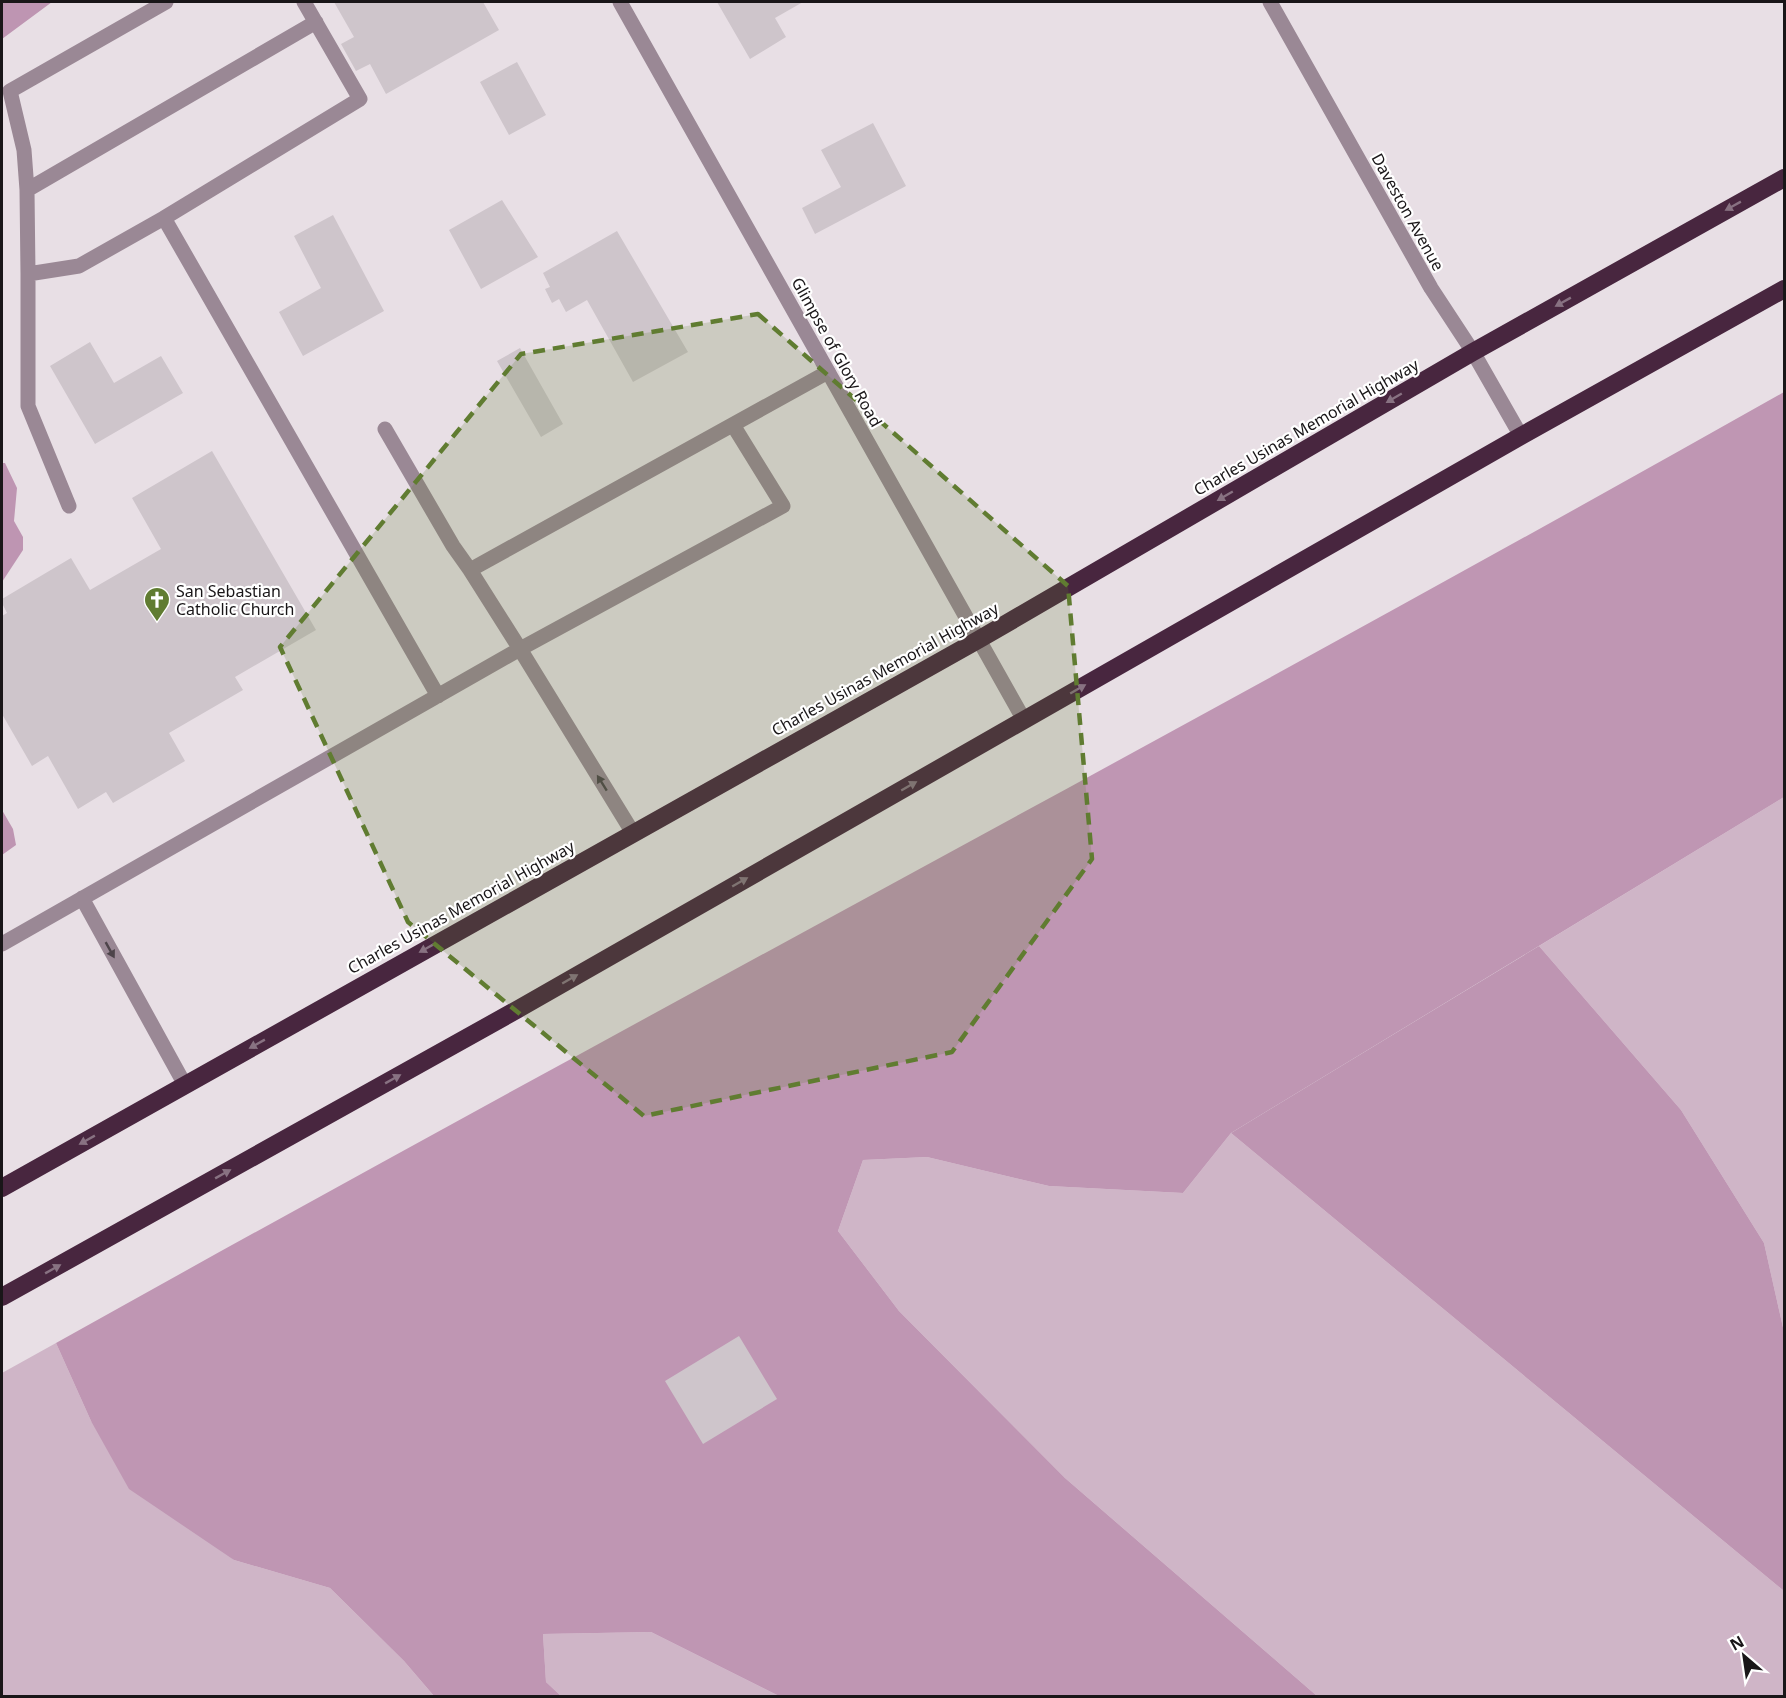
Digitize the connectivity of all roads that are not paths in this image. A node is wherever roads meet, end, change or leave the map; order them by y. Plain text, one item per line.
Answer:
1 (166, 2) edge
2 (304, 2) edge
3 (620, 2) edge
4 (1270, 2) edge
5 (316, 22) junction
6 (1785, 178) edge
7 (27, 190) junction
8 (164, 219) junction
9 (28, 274) junction
10 (1785, 289) edge
11 (1473, 352) junction
12 (828, 372) junction
13 (733, 424) junction
14 (385, 429) dead end
15 (1521, 436) junction
16 (69, 506) dead end
17 (470, 570) junction
18 (978, 640) junction
19 (520, 649) junction
20 (438, 696) junction
21 (1024, 720) junction
22 (633, 833) junction
23 (82, 898) junction
24 (2, 944) edge
25 (185, 1085) junction
26 (2, 1188) edge
27 (2, 1297) edge

1 - 7 street
2 - 5 street
3 - 12 street, Glimpse of Glory Road
4 - 11 street, Daveston Avenue
5 - 7 street
5 - 8 street
6 -> 11 highway, Charles Usinas Memorial Highway
7 - 9 street
8 - 9 street
8 - 20 street
9 - 16 street
10 - 15 highway
11 - 15 street, Daveston Avenue
11 -> 18 highway, Charles Usinas Memorial Highway
12 - 13 street
12 - 18 street, Glimpse of Glory Road
13 - 17 street
13 - 19 street
14 - 17 street
21 -> 15 highway
17 - 19 street
18 - 21 street, Glimpse of Glory Road
18 - 22 highway, Charles Usinas Memorial Highway
19 - 20 street
22 -> 19 street
20 - 23 street
27 -> 21 highway
22 -> 25 highway, Charles Usinas Memorial Highway
23 - 24 street
23 -> 25 street
25 -> 26 highway, Charles Usinas Memorial Highway

